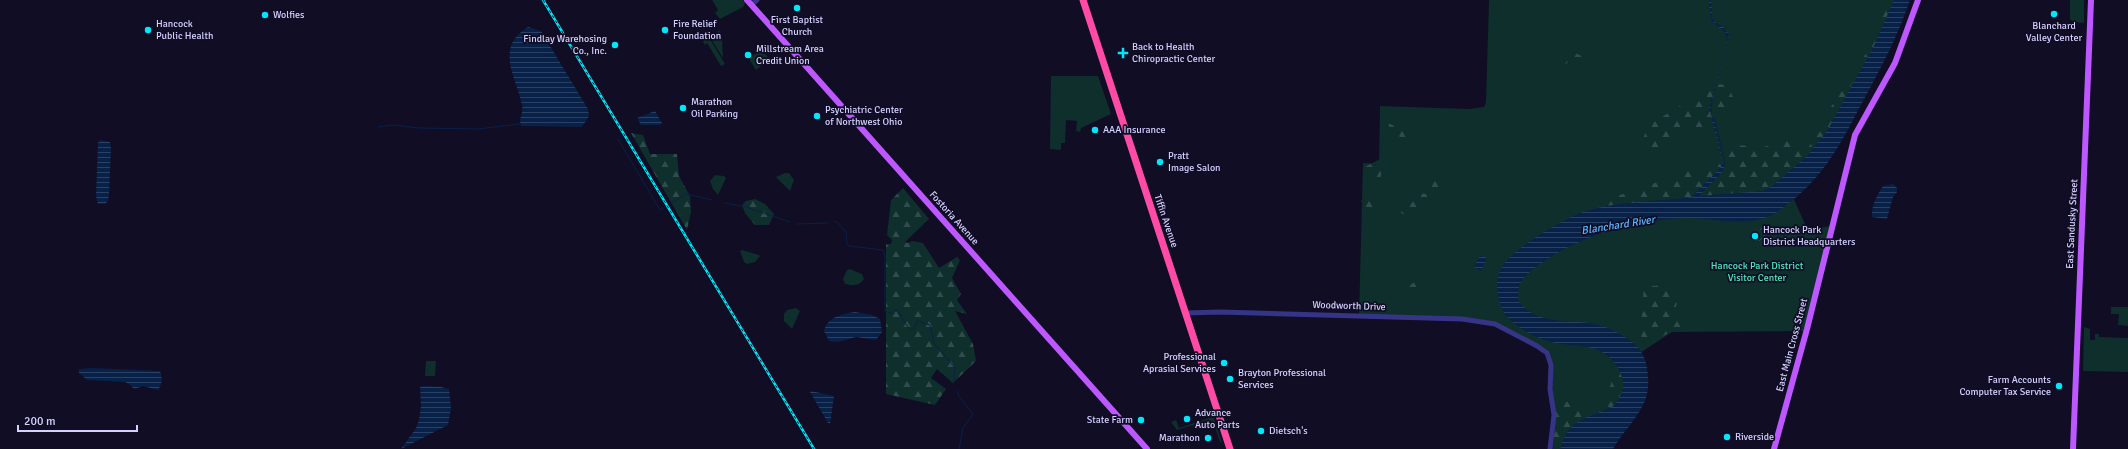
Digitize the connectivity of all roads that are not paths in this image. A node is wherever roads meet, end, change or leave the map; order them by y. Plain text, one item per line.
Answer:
1 (747, 0) edge
2 (757, 0) edge
3 (1083, 0) edge
4 (1918, 0) edge
5 (2091, 0) edge
6 (751, 5) junction
7 (1186, 312) junction
8 (1147, 449) edge
9 (1230, 449) edge
10 (1550, 449) edge
11 (1774, 449) edge
12 (2073, 449) edge

1 - 6 main road, Fostoria Avenue
2 - 6 street
3 - 7 highway, Tiffin Avenue
4 - 11 main road, East Main Cross Street
5 - 12 main road, East Sandusky Street
6 - 8 main road, Fostoria Avenue
7 - 9 highway, Tiffin Avenue
7 - 10 street, Woodworth Drive

